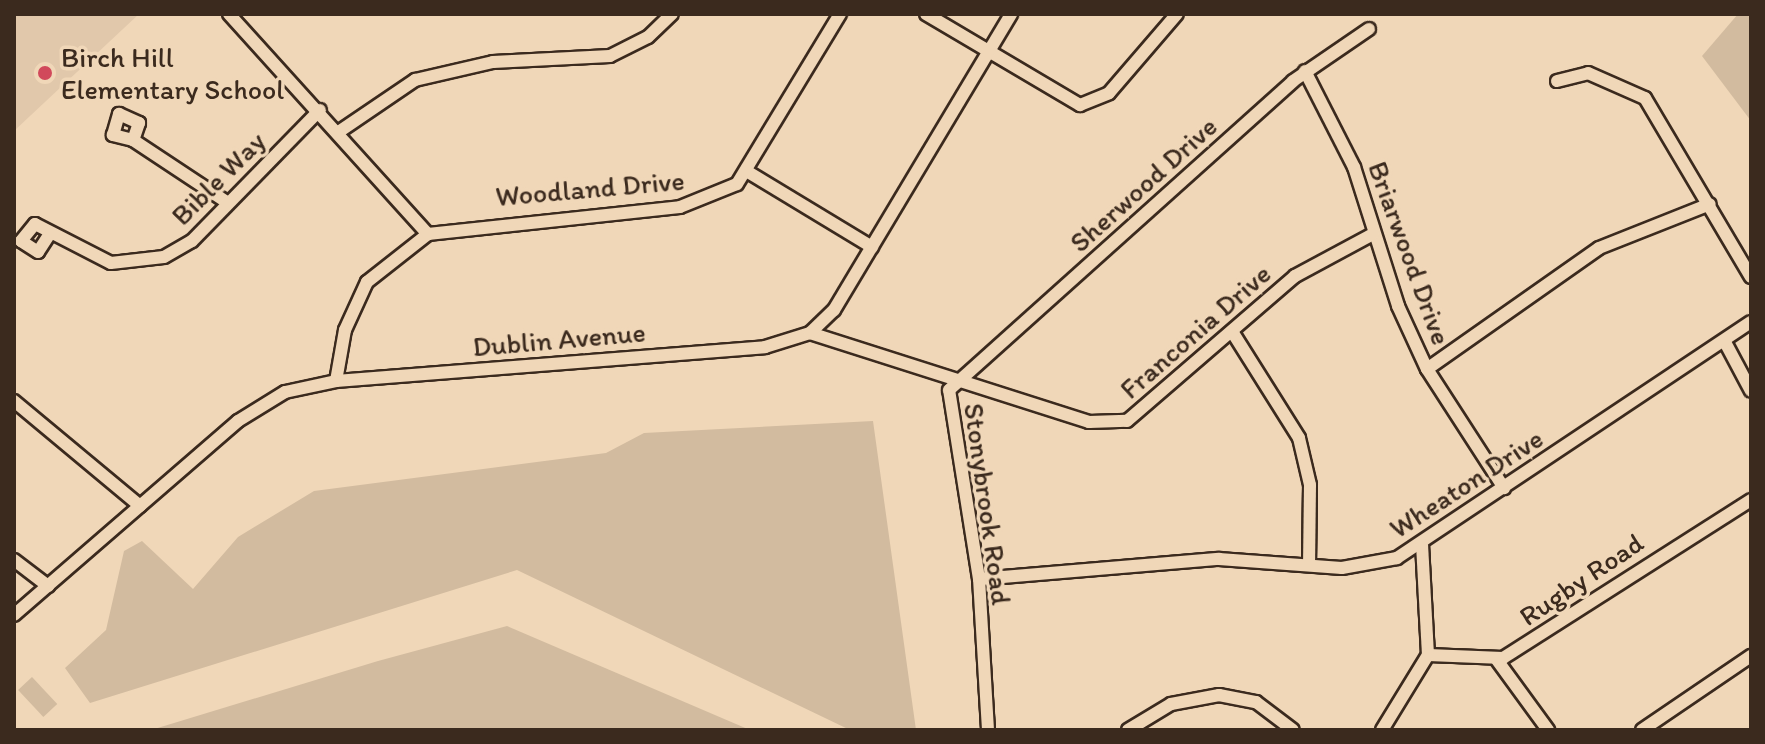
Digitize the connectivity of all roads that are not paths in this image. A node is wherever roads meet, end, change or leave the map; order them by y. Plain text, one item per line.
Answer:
1 (229, 14) edge
2 (672, 14) edge
3 (840, 14) edge
4 (926, 14) edge
5 (1011, 14) edge
6 (1177, 14) edge
7 (1369, 29) dead end
8 (989, 52) junction
9 (1305, 71) junction
10 (1557, 81) dead end
11 (320, 110) junction
12 (340, 131) junction
13 (133, 140) dead end
14 (748, 172) junction
15 (225, 201) junction
16 (1710, 204) junction
17 (428, 234) junction
18 (1373, 234) junction
19 (49, 235) dead end
20 (872, 247) junction
21 (1751, 277) edge
22 (1751, 322) edge
23 (810, 333) junction
24 (1233, 333) junction
25 (1725, 342) junction
26 (1427, 369) junction
27 (336, 381) junction
28 (957, 383) junction
29 (1751, 391) edge
30 (14, 401) edge
31 (1504, 488) junction
32 (1751, 500) edge
33 (140, 506) junction
34 (1422, 545) junction
35 (14, 560) edge
36 (1309, 565) junction
37 (979, 579) junction
38 (48, 586) junction
39 (14, 615) edge
40 (1428, 655) junction
41 (1751, 656) edge
42 (1497, 660) junction
43 (988, 730) edge
44 (1128, 730) edge
45 (1293, 730) edge
46 (1382, 730) edge
47 (1548, 730) edge
48 (1642, 730) edge

1 - 11 street
2 - 12 street
3 - 14 street, Woodland Drive
4 - 8 street
5 - 8 street
6 - 8 street
7 - 9 street, Sherwood Drive
8 - 20 street
9 - 18 street, Briarwood Drive
9 - 28 street, Sherwood Drive
10 - 16 street
11 - 12 street
11 - 15 street, Bible Way
12 - 17 street
13 - 15 street
14 - 17 street, Woodland Drive
14 - 20 street
15 - 19 street, Bible Way
16 - 21 street
16 - 26 street
17 - 27 street
18 - 24 street, Franconia Drive
18 - 26 street, Briarwood Drive
20 - 23 street
22 - 25 street, Wheaton Drive
23 - 27 street, Dublin Avenue
23 - 28 street, Franconia Drive
24 - 28 street, Franconia Drive
24 - 36 street
25 - 29 street
25 - 31 street, Wheaton Drive
26 - 31 street, Briarwood Drive
27 - 33 street, Dublin Avenue
28 - 37 street, Stonybrook Road
30 - 33 street
31 - 34 street, Wheaton Drive
32 - 42 street, Rugby Road
33 - 38 street, Dublin Avenue
34 - 36 street, Wheaton Drive
34 - 40 street
35 - 38 street
36 - 37 street, Wheaton Drive
37 - 43 street, Stonybrook Road
38 - 39 street, Dublin Avenue
40 - 42 street
40 - 46 street
41 - 48 street
42 - 47 street
44 - 45 street

